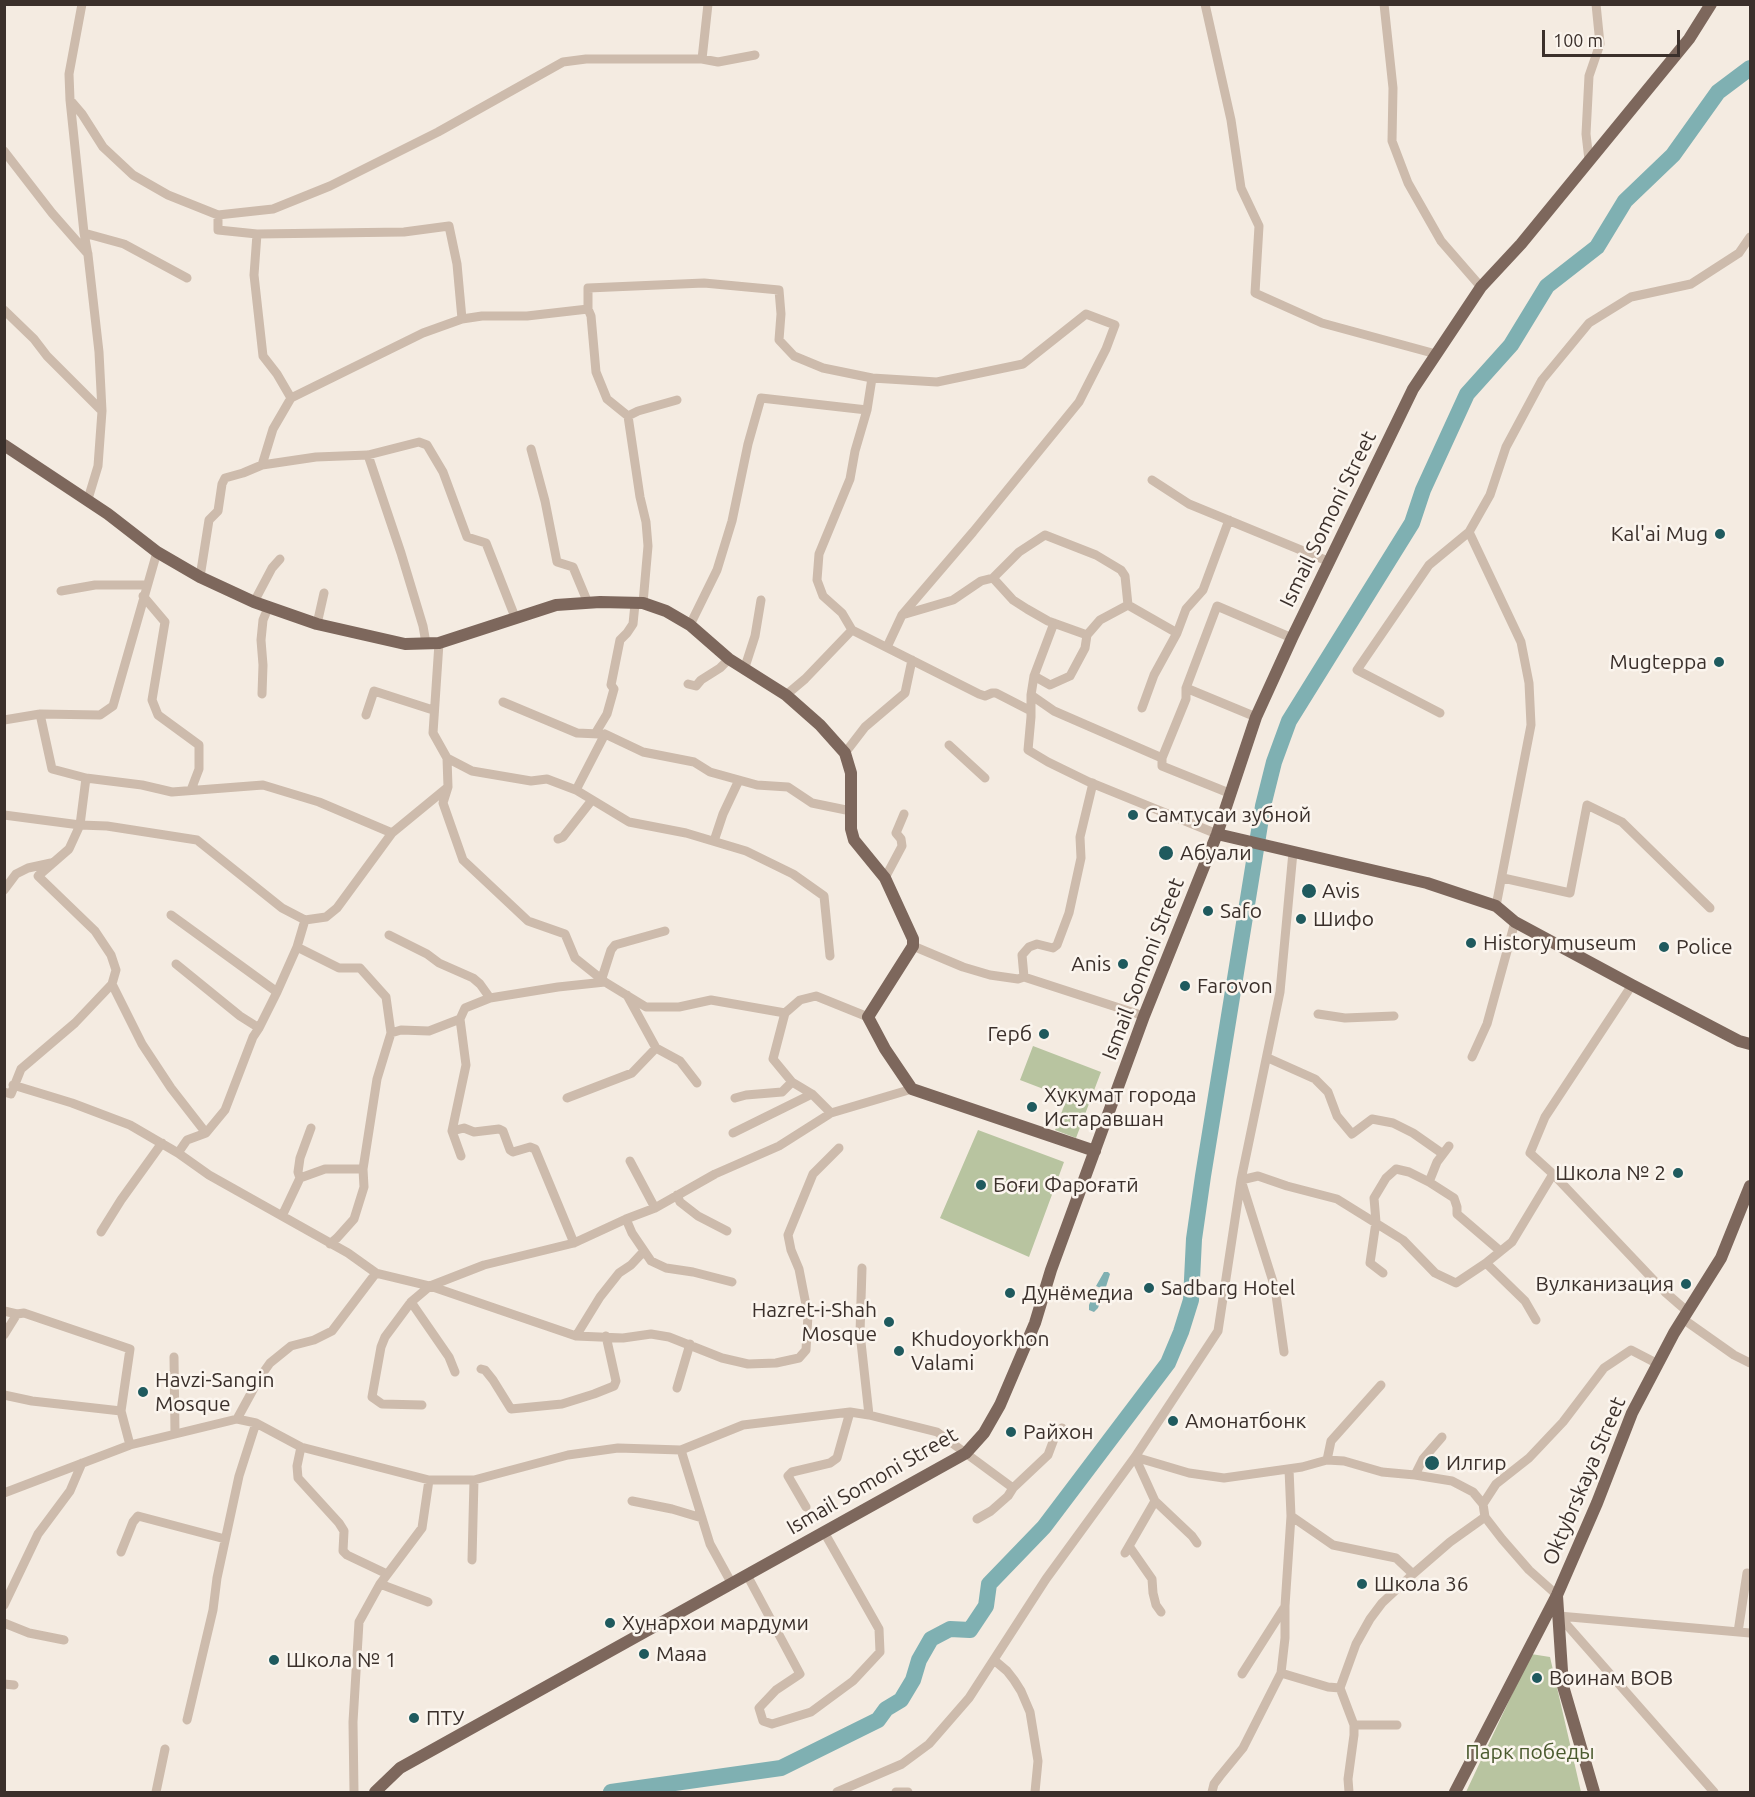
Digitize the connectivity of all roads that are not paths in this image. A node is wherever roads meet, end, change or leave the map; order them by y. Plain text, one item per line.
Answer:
1 (82, 4) edge
2 (708, 4) edge
3 (1206, 4) edge
4 (1384, 4) edge
5 (1596, 4) edge
6 (1711, 4) edge
7 (755, 55) dead end
8 (702, 59) junction
9 (70, 100) junction
10 (4, 151) edge
11 (1589, 160) junction
12 (218, 215) junction
13 (84, 233) junction
14 (257, 234) junction
15 (1750, 237) edge
16 (88, 255) junction
17 (187, 278) dead end
18 (1481, 287) junction
19 (4, 309) edge
20 (588, 309) junction
21 (462, 319) junction
22 (1436, 354) junction
23 (872, 378) junction
24 (291, 398) junction
25 (677, 400) dead end
26 (867, 410) junction
27 (102, 411) junction
28 (628, 416) junction
29 (4, 446) edge
30 (531, 449) dead end
31 (368, 455) junction
32 (262, 465) junction
33 (1152, 480) dead end
34 (88, 499) junction
35 (1230, 520) junction
36 (1469, 532) junction
37 (157, 552) junction
38 (280, 560) dead end
39 (1330, 562) junction
40 (200, 577) junction
41 (993, 578) junction
42 (147, 585) junction
43 (61, 591) dead end
44 (324, 593) dead end
45 (143, 597) junction
46 (761, 600) dead end
47 (254, 602) junction
48 (588, 603) junction
49 (639, 604) junction
50 (1128, 605) junction
51 (268, 608) junction
52 (902, 615) junction
53 (514, 617) junction
54 (1054, 623) junction
55 (317, 624) junction
56 (690, 625) junction
57 (852, 630) junction
58 (1177, 633) junction
59 (1087, 635) junction
60 (1292, 638) junction
61 (439, 642) junction
62 (426, 643) junction
63 (887, 647) junction
64 (729, 659) junction
65 (912, 660) junction
66 (744, 670) junction
67 (1034, 676) junction
68 (688, 684) dead end
69 (1186, 688) junction
70 (262, 694) dead end
71 (786, 694) junction
72 (1031, 695) junction
73 (502, 702) dead end
74 (1142, 708) dead end
75 (433, 710) junction
76 (1031, 711) junction
77 (1440, 713) dead end
78 (40, 714) junction
79 (366, 715) dead end
80 (1256, 717) junction
81 (4, 720) edge
82 (600, 734) junction
83 (949, 745) dead end
84 (845, 753) junction
85 (447, 758) junction
86 (1162, 758) junction
87 (86, 778) junction
88 (986, 778) dead end
89 (739, 780) junction
90 (1093, 783) junction
91 (448, 787) junction
92 (191, 790) junction
93 (576, 790) junction
94 (1229, 793) junction
95 (592, 800) junction
96 (851, 812) junction
97 (4, 814) edge
98 (904, 814) dead end
99 (80, 825) junction
100 (392, 833) junction
101 (1220, 835) junction
102 (558, 839) dead end
103 (714, 841) junction
104 (1293, 852) junction
105 (54, 863) junction
106 (885, 878) junction
107 (1503, 878) junction
108 (4, 890) edge
109 (1496, 906) junction
110 (1710, 908) dead end
111 (171, 915) dead end
112 (305, 921) junction
113 (1515, 922) junction
114 (665, 931) dead end
115 (389, 935) dead end
116 (913, 946) junction
117 (297, 947) junction
118 (830, 956) dead end
119 (176, 964) dead end
120 (1024, 977) junction
121 (604, 980) junction
122 (112, 984) junction
123 (1632, 985) junction
124 (277, 992) junction
125 (626, 992) junction
126 (490, 998) junction
127 (785, 1013) junction
128 (1318, 1014) dead end
129 (1144, 1016) junction
130 (1394, 1016) dead end
131 (868, 1017) junction
132 (460, 1019) junction
133 (259, 1028) junction
134 (391, 1033) junction
135 (1747, 1041) edge
136 (656, 1048) junction
137 (1750, 1051) edge
138 (1472, 1057) dead end
139 (1268, 1058) junction
140 (792, 1082) junction
141 (697, 1083) dead end
142 (13, 1085) junction
143 (912, 1089) junction
144 (4, 1092) edge
145 (812, 1094) junction
146 (567, 1098) dead end
147 (735, 1098) dead end
148 (831, 1113) junction
149 (311, 1128) dead end
150 (452, 1131) junction
151 (206, 1132) junction
152 (733, 1132) dead end
153 (162, 1143) junction
154 (839, 1148) dead end
155 (1095, 1151) junction
156 (178, 1153) junction
157 (461, 1156) dead end
158 (630, 1161) dead end
159 (363, 1169) junction
160 (1553, 1174) junction
161 (300, 1178) junction
162 (1241, 1180) junction
163 (1429, 1182) junction
164 (1750, 1185) edge
165 (676, 1195) junction
166 (655, 1208) junction
167 (282, 1216) junction
168 (626, 1219) junction
169 (1376, 1222) junction
170 (727, 1231) dead end
171 (100, 1232) dead end
172 (574, 1243) junction
173 (330, 1244) junction
174 (644, 1251) junction
175 (1500, 1251) junction
176 (1486, 1263) junction
177 (862, 1268) dead end
178 (376, 1273) junction
179 (1383, 1273) dead end
180 (732, 1282) dead end
181 (430, 1286) junction
182 (411, 1302) junction
183 (4, 1311) edge
184 (17, 1314) junction
185 (1685, 1316) junction
186 (1536, 1320) dead end
187 (4, 1335) edge
188 (576, 1336) junction
189 (606, 1336) junction
190 (690, 1344) junction
191 (1284, 1352) dead end
192 (174, 1357) dead end
193 (1750, 1363) edge
194 (1658, 1364) junction
195 (481, 1369) dead end
196 (455, 1372) dead end
197 (1381, 1385) dead end
198 (677, 1388) dead end
199 (4, 1395) edge
200 (422, 1405) dead end
201 (121, 1411) junction
202 (849, 1412) junction
203 (869, 1415) junction
204 (237, 1419) junction
205 (256, 1423) junction
206 (1062, 1428) dead end
207 (175, 1434) junction
208 (1442, 1437) dead end
209 (130, 1445) junction
210 (302, 1447) junction
211 (681, 1450) junction
212 (966, 1453) junction
213 (1135, 1457) junction
214 (1327, 1460) junction
215 (82, 1463) junction
216 (1289, 1469) junction
217 (1415, 1475) junction
218 (429, 1480) junction
219 (474, 1480) junction
220 (1013, 1488) junction
221 (4, 1493) edge
222 (632, 1501) dead end
223 (1155, 1501) junction
224 (1483, 1504) junction
225 (806, 1507) dead end
226 (1291, 1516) junction
227 (1485, 1517) junction
228 (702, 1518) junction
229 (977, 1519) dead end
230 (825, 1532) junction
231 (225, 1539) junction
232 (1197, 1543) dead end
233 (121, 1552) dead end
234 (472, 1560) dead end
235 (1747, 1573) dead end
236 (387, 1574) junction
237 (1413, 1574) junction
238 (747, 1575) junction
239 (380, 1584) junction
240 (732, 1584) junction
241 (1557, 1595) junction
242 (428, 1602) dead end
243 (4, 1605) edge
244 (1285, 1606) junction
245 (1161, 1612) dead end
246 (1559, 1616) junction
247 (4, 1623) edge
248 (1738, 1632) junction
249 (1750, 1633) edge
250 (64, 1640) dead end
251 (994, 1660) junction
252 (1281, 1673) junction
253 (1242, 1674) dead end
254 (1340, 1688) junction
255 (187, 1720) dead end
256 (1354, 1725) junction
257 (1397, 1725) dead end
258 (165, 1749) dead end
259 (156, 1792) edge
260 (354, 1792) edge
261 (375, 1792) edge
262 (837, 1792) edge
263 (897, 1792) edge
264 (908, 1792) edge
265 (1035, 1792) edge
266 (1212, 1792) edge
267 (1349, 1792) edge
268 (1455, 1792) edge
269 (1594, 1792) edge
270 (1714, 1792) edge

1 - 9 street
2 - 8 street
3 - 22 street
4 - 18 street
5 - 11 street
6 - 11 main road, Ismail Somoni Street
7 - 8 street
8 - 12 street
9 - 12 street
9 - 13 street
10 - 16 street
11 - 18 main road, Ismail Somoni Street
12 - 14 street
13 - 16 street
13 - 17 street
14 - 21 street
14 - 24 street
15 - 36 street
16 - 27 street
18 - 22 main road, Ismail Somoni Street
19 - 27 street
20 - 21 street
20 - 23 street
20 - 28 street
21 - 24 street
22 - 39 main road, Ismail Somoni Street
23 - 26 street
23 - 52 street
24 - 32 street
25 - 28 street
26 - 56 street
26 - 57 street
27 - 34 street
28 - 49 street
29 - 34 main road
30 - 48 street
31 - 32 street
31 - 53 street
31 - 62 street
32 - 40 street
33 - 35 street
34 - 37 main road
35 - 39 street
35 - 58 street
36 - 77 street
36 - 107 street
37 - 40 main road
37 - 42 street
38 - 47 street
39 - 60 main road, Ismail Somoni Street
40 - 47 main road
41 - 50 street
41 - 52 street
41 - 54 street
42 - 43 street
42 - 45 street
44 - 55 street
45 - 78 street
45 - 92 street
46 - 66 street
47 - 51 main road
48 - 49 main road
48 - 53 main road
49 - 56 main road
49 - 82 street
50 - 58 street
50 - 59 street
51 - 55 main road
51 - 70 street
52 - 63 street
53 - 61 main road
54 - 59 street
54 - 67 street
55 - 62 main road
56 - 64 main road
57 - 63 street
57 - 71 street
58 - 74 street
59 - 67 street
60 - 69 street
60 - 80 main road, Ismail Somoni Street
61 - 62 main road
61 - 75 street
63 - 65 street
64 - 66 main road
64 - 68 street
65 - 76 street
65 - 84 street
66 - 71 main road
67 - 72 street
69 - 80 street
69 - 86 street
71 - 84 main road
72 - 76 street
72 - 86 street
73 - 82 street
75 - 79 street
75 - 85 street
76 - 90 street
78 - 81 street
78 - 87 street
80 - 94 main road, Ismail Somoni Street
82 - 89 street
82 - 93 street
83 - 88 street
84 - 96 main road
85 - 91 street
85 - 93 street
86 - 94 street
87 - 92 street
87 - 99 street
89 - 96 street
89 - 103 street
90 - 101 street
90 - 120 street
91 - 100 street
91 - 121 street
92 - 100 street
93 - 95 street
94 - 101 main road, Ismail Somoni Street
95 - 102 street
95 - 103 street
96 - 106 main road
97 - 99 street
98 - 106 street
99 - 105 street
99 - 112 street
100 - 112 street
101 - 104 main road
101 - 129 main road, Ismail Somoni Street
103 - 118 street
104 - 109 main road
104 - 139 street
105 - 108 street
105 - 122 street
106 - 116 main road
107 - 109 street
107 - 110 street
109 - 113 main road
111 - 124 street
112 - 117 street
113 - 123 main road
113 - 138 street
114 - 121 street
115 - 126 street
116 - 120 street
116 - 131 main road
117 - 124 street
117 - 134 street
119 - 133 street
120 - 129 street
121 - 125 street
121 - 126 street
122 - 142 street
122 - 151 street
123 - 135 main road
123 - 160 street
124 - 133 street
125 - 127 street
125 - 136 street
126 - 132 street
127 - 131 street
127 - 140 street
128 - 130 street
129 - 155 main road, Ismail Somoni Street
131 - 143 main road
132 - 134 street
132 - 150 street
133 - 151 street
134 - 159 street
135 - 137 main road
136 - 141 street
136 - 146 street
139 - 162 street
139 - 163 street
140 - 145 street
140 - 147 street
142 - 144 street
142 - 153 street
143 - 148 street
143 - 155 main road
145 - 148 street
145 - 152 street
148 - 165 street
149 - 161 street
150 - 157 street
150 - 172 street
151 - 156 street
153 - 156 street
153 - 171 street
154 - 190 street
155 - 212 main road, Ismail Somoni Street
156 - 167 street
158 - 166 street
159 - 161 street
159 - 173 street
160 - 175 street
160 - 185 street
161 - 167 street
162 - 169 street
162 - 191 street
162 - 213 street
163 - 169 street
163 - 175 street
164 - 185 main road, Oktybrskaya Street
165 - 166 street
165 - 170 street
166 - 168 street
167 - 173 street
168 - 172 street
168 - 174 street
169 - 176 street
169 - 179 street
172 - 181 street
173 - 178 street
174 - 180 street
174 - 188 street
175 - 176 street
176 - 186 street
177 - 203 street
178 - 181 street
178 - 204 street
181 - 182 street
181 - 188 street
182 - 196 street
182 - 200 street
183 - 184 street
184 - 187 street
184 - 201 street
185 - 193 street
185 - 194 main road, Oktybrskaya Street
188 - 189 street
189 - 190 street
189 - 195 street
190 - 198 street
192 - 207 street
194 - 224 street
194 - 241 main road, Oktybrskaya Street
197 - 214 street
199 - 201 street
201 - 209 street
202 - 203 street
202 - 211 street
202 - 225 street
203 - 212 street
204 - 205 street
204 - 207 street
205 - 210 street
205 - 231 street
206 - 220 street
207 - 209 street
208 - 217 street
209 - 215 street
210 - 218 street
210 - 236 street
211 - 219 street
211 - 228 street
212 - 220 street
212 - 230 main road, Ismail Somoni Street
213 - 216 street
213 - 223 street
213 - 251 street
214 - 216 street
214 - 217 street
215 - 221 street
215 - 243 street
216 - 226 street
217 - 224 street
218 - 219 street
218 - 236 street
219 - 234 street
220 - 229 street
222 - 228 street
223 - 232 street
223 - 245 street
224 - 227 street
226 - 237 street
226 - 244 street
227 - 237 street
227 - 241 street
228 - 240 street
230 - 238 main road, Ismail Somoni Street
230 - 238 street
231 - 233 street
231 - 255 street
235 - 248 street
236 - 239 street
237 - 254 street
238 - 240 main road, Ismail Somoni Street
239 - 242 street
239 - 260 street
240 - 261 main road, Ismail Somoni Street
241 - 246 main road
241 - 268 main road, Oktybrskaya Street
244 - 252 street
244 - 253 street
246 - 248 street
246 - 269 main road
246 - 270 street
247 - 250 street
248 - 249 street
251 - 262 street
251 - 265 street
252 - 254 street
252 - 266 street
254 - 256 street
256 - 257 street
256 - 267 street
258 - 259 street
263 - 264 street

